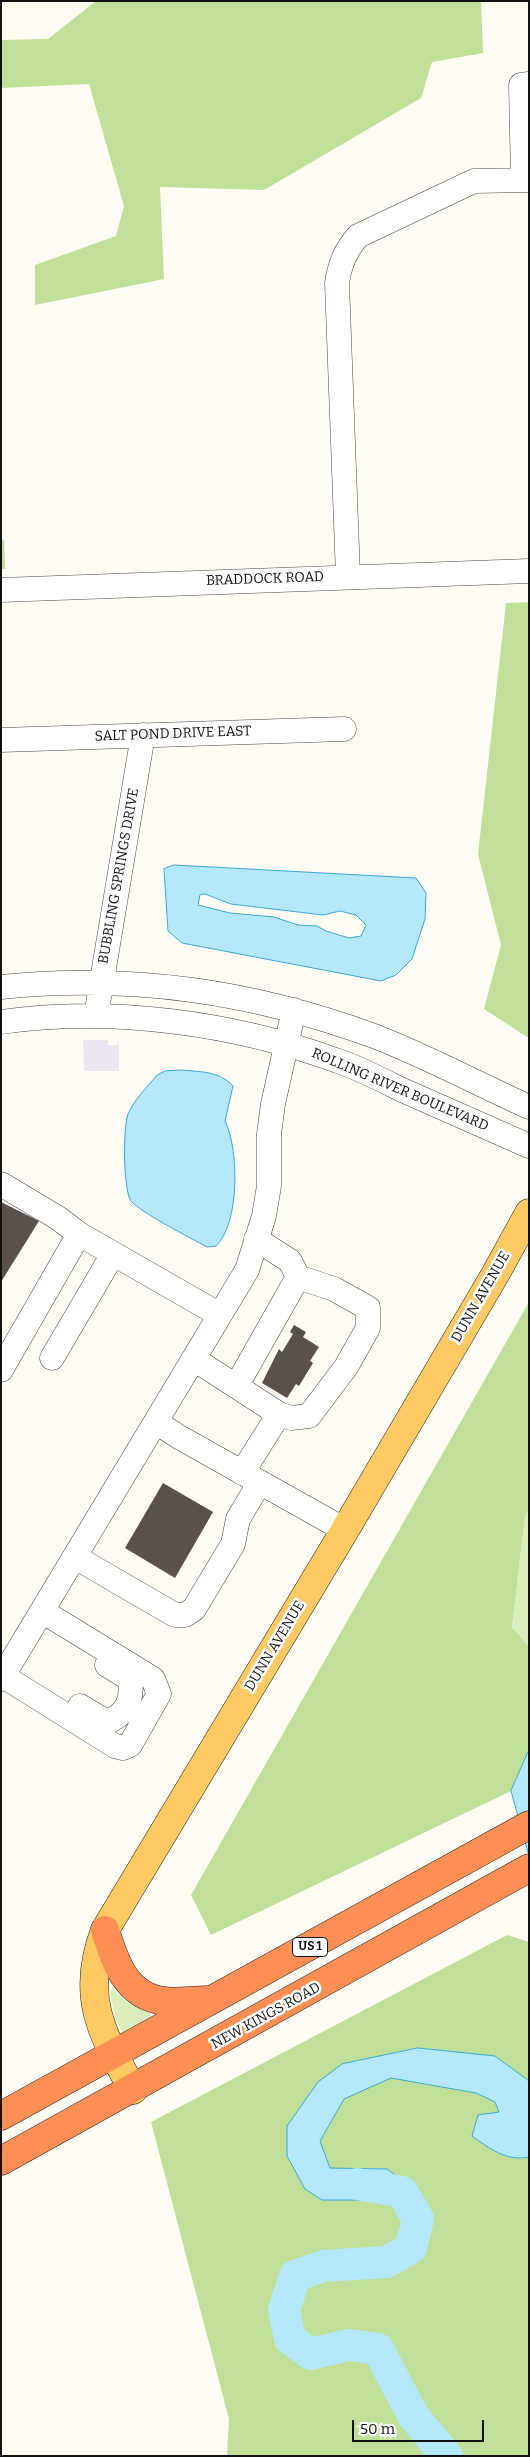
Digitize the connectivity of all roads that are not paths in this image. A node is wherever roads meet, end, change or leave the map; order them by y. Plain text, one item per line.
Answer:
1 (529, 84) edge
2 (526, 180) edge
3 (529, 572) edge
4 (348, 576) junction
5 (1, 590) edge
6 (344, 729) dead end
7 (143, 735) junction
8 (1, 740) edge
9 (100, 982) junction
10 (1, 987) edge
11 (294, 1010) junction
12 (96, 1016) junction
13 (1, 1022) edge
14 (286, 1043) junction
15 (529, 1107) edge
16 (529, 1146) edge
17 (1, 1184) edge
18 (529, 1213) edge
19 (79, 1234) junction
20 (256, 1239) junction
21 (113, 1254) junction
22 (298, 1277) junction
23 (220, 1315) junction
24 (52, 1358) dead end
25 (194, 1359) junction
26 (1, 1370) edge
27 (237, 1385) junction
28 (279, 1414) junction
29 (156, 1422) junction
30 (251, 1477) junction
31 (345, 1530) junction
32 (75, 1557) junction
33 (42, 1611) junction
34 (72, 1630) junction
35 (2, 1678) edge
36 (35, 1696) junction
37 (517, 1832) edge
38 (521, 1873) edge
39 (105, 1930) junction
40 (214, 1999) junction
41 (114, 2055) junction
42 (133, 2090) junction
43 (1, 2116) edge
44 (1, 2161) edge

1 - 2 street
2 - 4 street
3 - 4 street, BRADDOCK ROAD
4 - 5 street, BRADDOCK ROAD
6 - 7 street, SALT POND DRIVE EAST
7 - 8 street, SALT POND DRIVE EAST
7 - 9 street, BUBBLING SPRINGS DRIVE
9 - 10 street
9 - 11 street
9 - 12 street, BUBBLING SPRINGS DRIVE
11 - 14 street
11 - 15 street
12 - 13 street, ROLLING RIVER BOULEVARD
12 - 14 street, ROLLING RIVER BOULEVARD
14 - 16 street, ROLLING RIVER BOULEVARD
14 - 20 street
17 - 19 street
18 - 31 main road, DUNN AVENUE
19 - 21 street
19 - 26 street
20 - 22 street
20 - 23 street
21 - 23 street
21 - 24 street
22 - 27 street
22 - 28 street
23 - 25 street
25 - 27 street
25 - 29 street
27 - 28 street
28 - 30 street
29 - 30 street
29 - 32 street
30 - 31 street
30 - 32 street
31 - 39 main road, DUNN AVENUE
32 - 33 street
33 - 34 street
33 - 35 street
34 - 36 street
34 - 36 street
35 - 36 street
37 - 40 highway, US 1
38 - 42 highway, NEW KINGS ROAD
39 - 40 highway
39 - 41 main road, DUNN AVENUE
40 - 41 highway, US 1
41 - 42 main road, DUNN AVENUE
41 - 43 highway, US 1
42 - 44 highway, NEW KINGS ROAD

